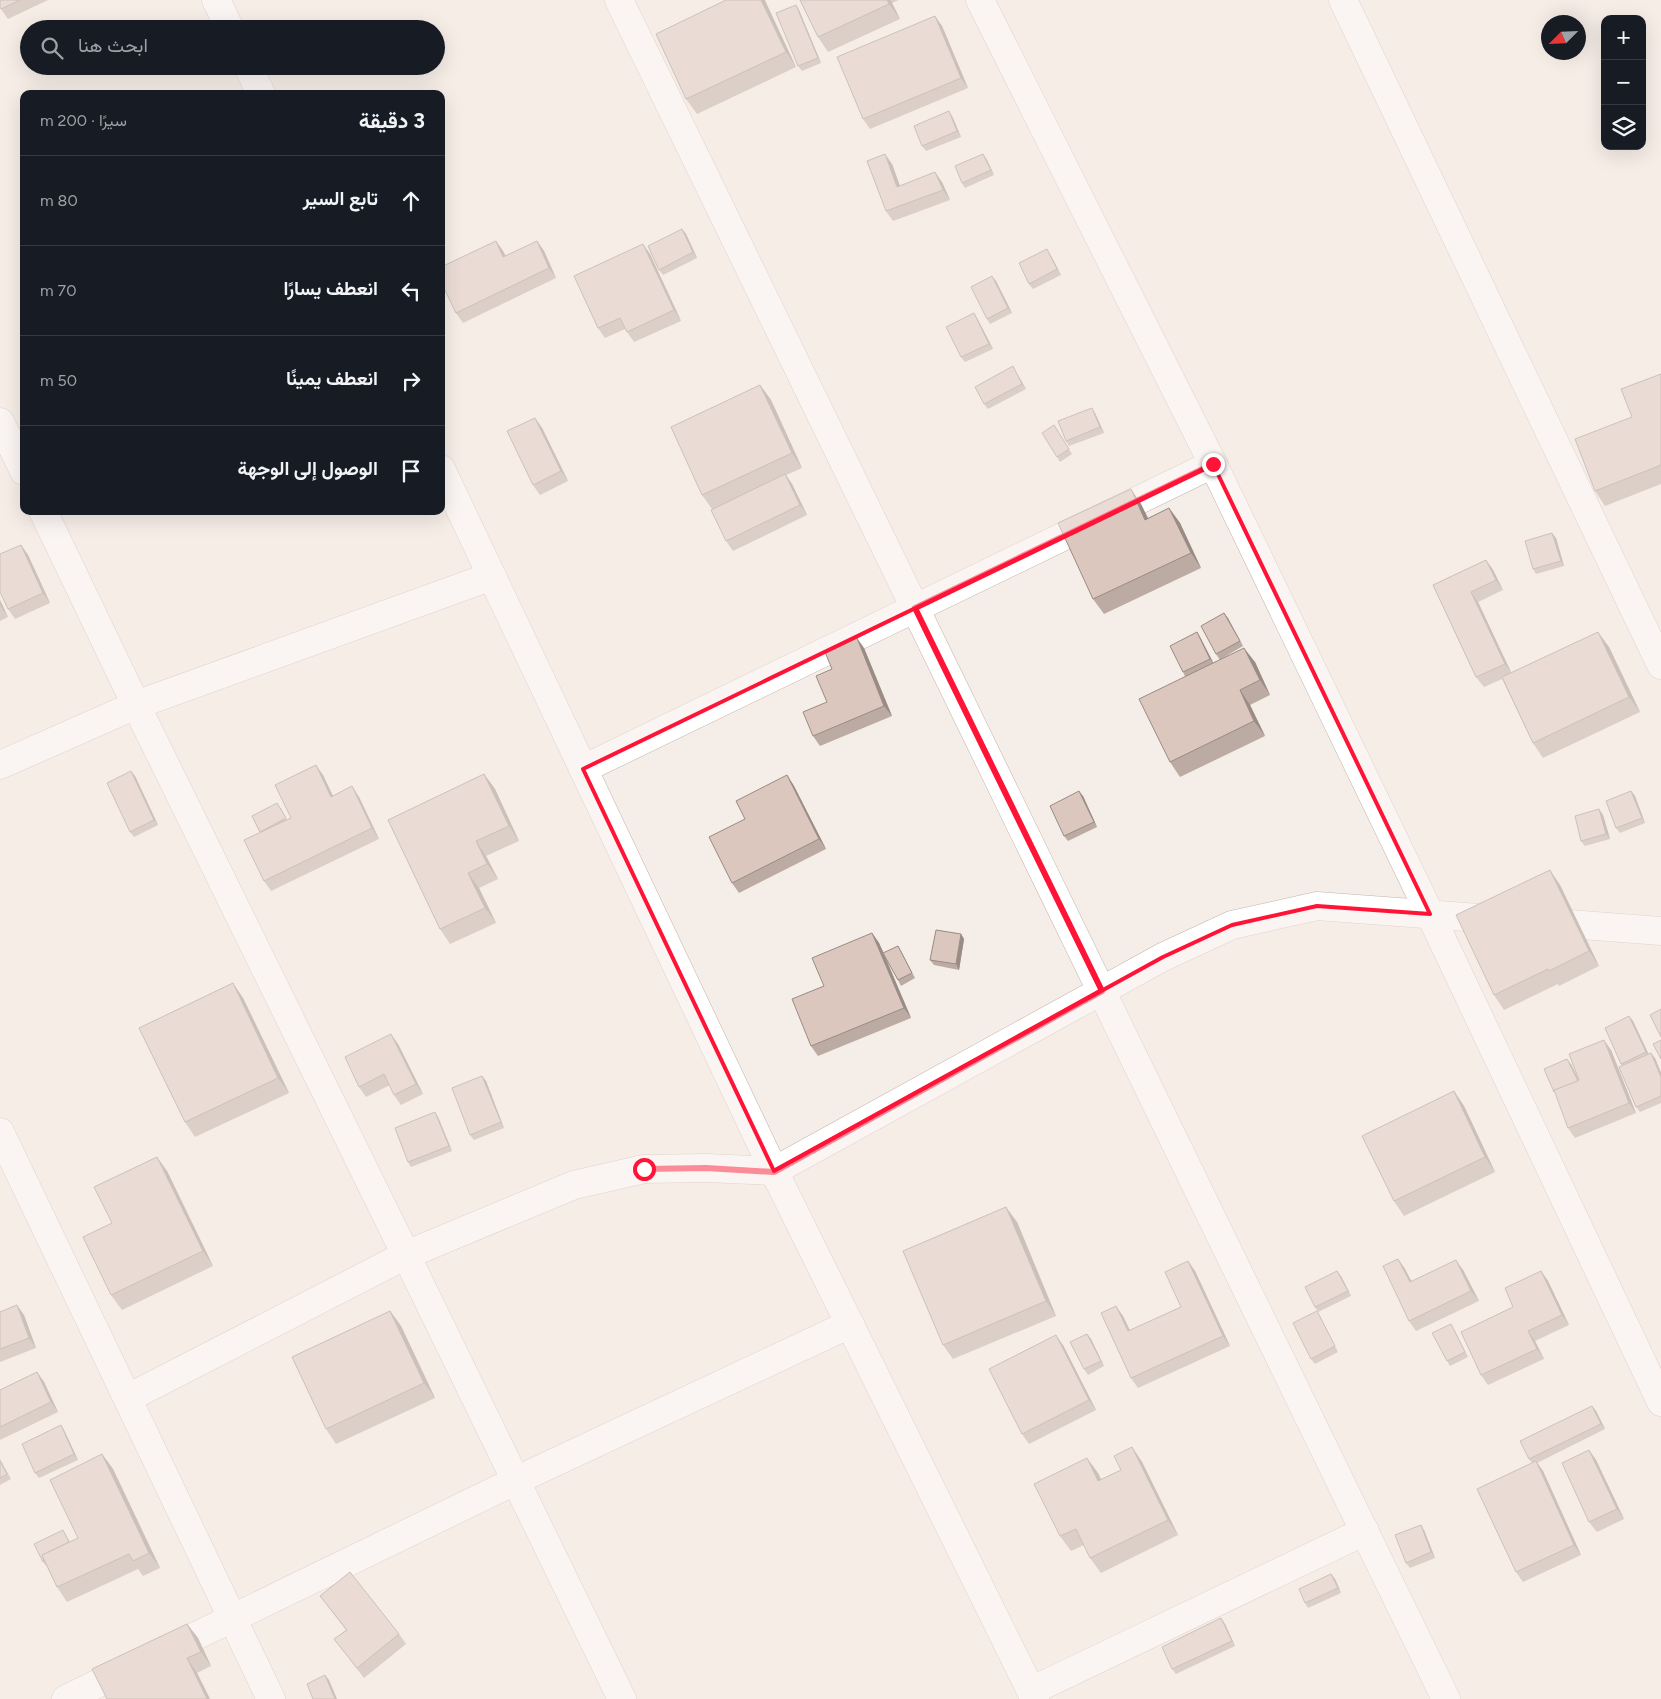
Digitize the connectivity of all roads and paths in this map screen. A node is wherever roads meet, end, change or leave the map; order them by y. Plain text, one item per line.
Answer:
1 (216, 0) edge
2 (619, 0) edge
3 (980, 0) edge
4 (1343, 0) edge
5 (226, 20) edge
6 (252, 75) edge
7 (259, 90) edge
8 (0, 422) edge
9 (20, 463) edge
10 (1213, 464) junction
11 (445, 477) edge
12 (45, 515) edge
13 (492, 576) junction
14 (915, 608) junction
15 (1661, 665) edge
16 (136, 705) junction
17 (0, 765) edge
18 (584, 769) junction
19 (1430, 914) junction
20 (1661, 931) edge
21 (1102, 991) junction
22 (0, 1134) edge
23 (774, 1172) junction
24 (406, 1255) junction
25 (850, 1324) junction
26 (128, 1398) junction
27 (1661, 1402) edge
28 (515, 1481) junction
29 (1365, 1531) junction
30 (233, 1618) junction
31 (1033, 1695) edge
32 (66, 1699) edge
33 (271, 1699) edge
34 (622, 1699) edge
35 (1446, 1699) edge

1 - 5 street
2 - 14 street
3 - 10 street
4 - 15 street
6 - 7 street
8 - 9 street
10 - 14 street
10 - 19 street
11 - 13 street
12 - 16 street
13 - 16 street
13 - 18 street
14 - 18 street
14 - 21 street
16 - 17 street
16 - 24 street
18 - 23 street
19 - 20 street
19 - 21 street
19 - 27 street
21 - 23 street
21 - 29 street
22 - 26 street
23 - 24 street
23 - 25 street
24 - 26 street
24 - 28 street
25 - 28 street
25 - 31 street
26 - 30 street
28 - 30 street
28 - 34 street
29 - 31 street
29 - 35 street
30 - 32 street
30 - 33 street

